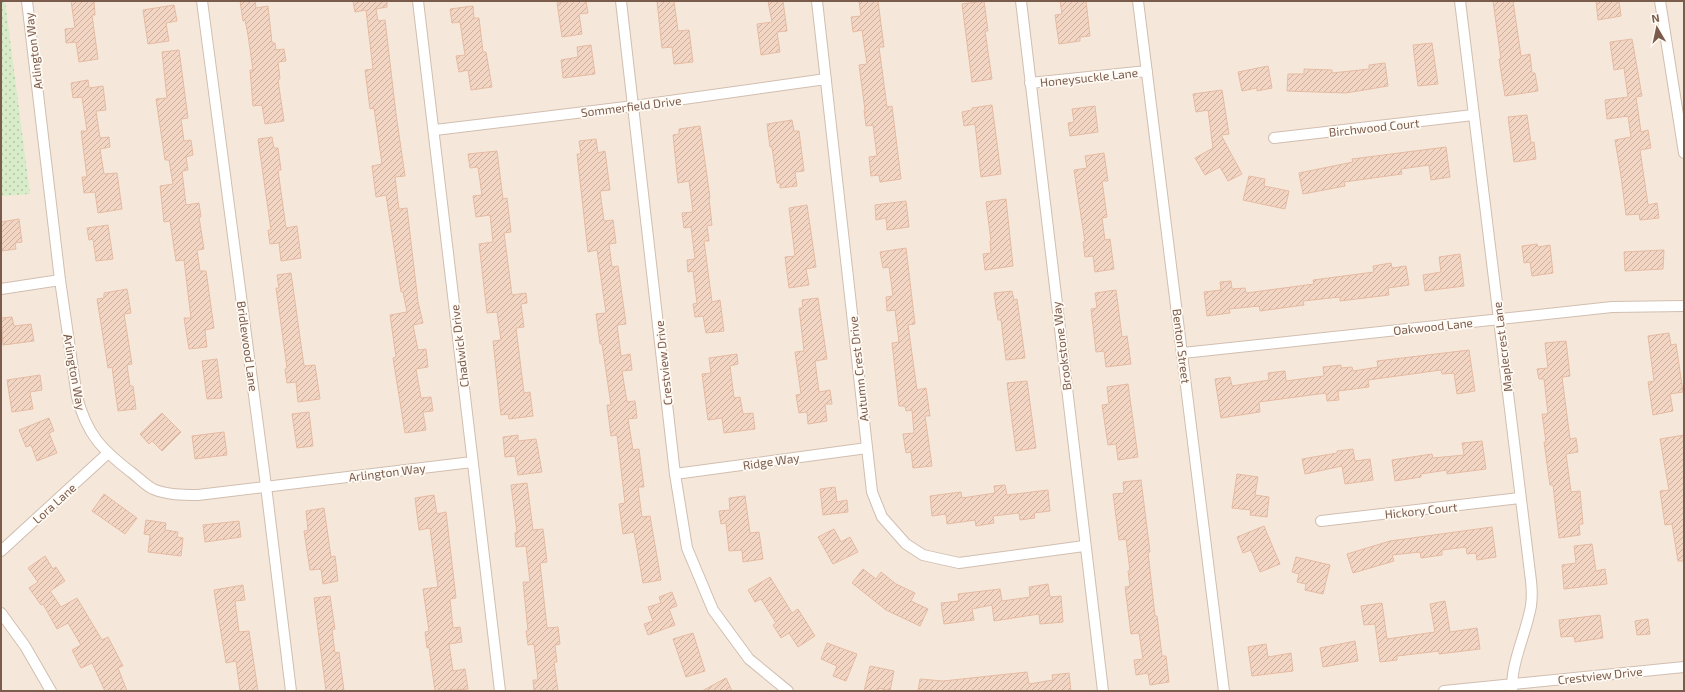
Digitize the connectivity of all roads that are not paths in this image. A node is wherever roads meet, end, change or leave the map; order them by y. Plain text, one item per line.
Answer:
1 (27, 1) edge
2 (202, 1) edge
3 (418, 1) edge
4 (622, 1) edge
5 (817, 1) edge
6 (1021, 1) edge
7 (1138, 1) edge
8 (1460, 1) edge
9 (1660, 1) edge
10 (1147, 71) junction
11 (826, 79) junction
12 (1030, 83) junction
13 (1680, 97) edge
14 (634, 106) junction
15 (1473, 115) junction
16 (435, 130) junction
17 (1274, 138) dead end
18 (1684, 153) edge
19 (60, 280) junction
20 (1, 289) edge
21 (1684, 306) edge
22 (1499, 319) junction
23 (1183, 353) junction
24 (867, 448) junction
25 (107, 454) junction
26 (472, 462) junction
27 (675, 474) junction
28 (266, 486) junction
29 (1520, 498) junction
30 (1321, 521) dead end
31 (1084, 546) junction
32 (1, 551) edge
33 (1, 613) edge
34 (1684, 666) edge
35 (1512, 687) edge
36 (51, 691) edge
37 (291, 691) edge
38 (500, 691) edge
39 (788, 691) edge
40 (1103, 691) edge
41 (1224, 691) edge
42 (1444, 691) edge

1 - 19 street, Arlington Way
2 - 28 street, Bridlewood Lane
3 - 16 street, Chadwick Drive
4 - 14 street, Crestview Drive
5 - 11 street, Autumn Crest Drive
6 - 12 street, Brookstone Way
7 - 10 street, Benton Street
8 - 15 street, Maplecrest Lane
9 - 13 street
10 - 12 street, Honeysuckle Lane
10 - 23 street, Benton Street
11 - 14 street, Sommerfield Drive
11 - 24 street, Autumn Crest Drive
12 - 31 street, Brookstone Way
13 - 18 street
14 - 16 street, Sommerfield Drive
14 - 27 street, Crestview Drive
15 - 17 street, Birchwood Court
15 - 22 street, Maplecrest Lane
16 - 26 street, Chadwick Drive
19 - 20 street
19 - 25 street, Arlington Way
21 - 22 street, Oakwood Lane
22 - 23 street, Oakwood Lane
22 - 29 street, Maplecrest Lane
23 - 41 street, Benton Street
24 - 27 street, Ridge Way
24 - 31 street, Autumn Crest Drive
25 - 28 street, Arlington Way
25 - 32 street, Lora Lane
26 - 28 street, Arlington Way
26 - 38 street, Chadwick Drive
27 - 39 street, Crestview Drive
28 - 37 street, Bridlewood Lane
29 - 30 street, Hickory Court
29 - 35 street, Maplecrest Lane
31 - 40 street, Brookstone Way
33 - 36 street
34 - 35 street, Crestview Drive
35 - 42 street, Crestview Drive

